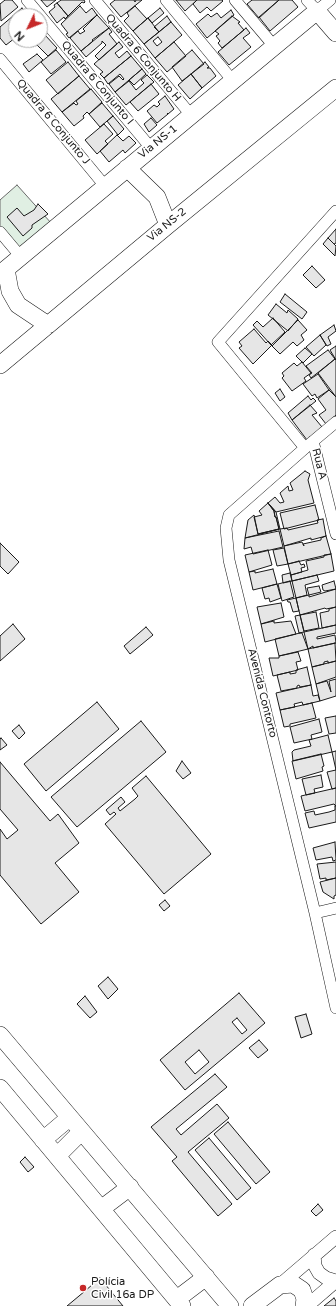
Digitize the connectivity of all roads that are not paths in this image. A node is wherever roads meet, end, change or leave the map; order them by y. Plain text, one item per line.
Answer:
1 (27, 0) edge
2 (95, 0) edge
3 (166, 0) edge
4 (235, 0) edge
5 (330, 0) edge
6 (312, 6) edge
7 (336, 33) edge
8 (274, 46) junction
9 (0, 59) edge
10 (233, 81) junction
11 (336, 88) edge
12 (192, 115) junction
13 (151, 148) junction
14 (127, 168) junction
15 (105, 186) junction
16 (336, 210) edge
17 (168, 225) junction
18 (0, 232) edge
19 (21, 256) junction
20 (3, 272) edge
21 (48, 325) junction
22 (0, 365) edge
23 (336, 422) edge
24 (309, 444) junction
25 (336, 534) edge
26 (336, 908) edge
27 (315, 912) junction
28 (336, 1008) edge
29 (0, 1035) edge
30 (0, 1088) edge
31 (69, 1118) junction
32 (82, 1132) junction
33 (43, 1140) junction
34 (56, 1156) junction
35 (130, 1188) junction
36 (101, 1209) junction
37 (336, 1237) edge
38 (314, 1255) junction
39 (206, 1277) junction
40 (336, 1281) edge
41 (280, 1285) junction
42 (180, 1303) edge
43 (230, 1306) edge
44 (252, 1306) edge
45 (304, 1306) edge
46 (307, 1306) edge

1 - 13 street, Quadra 6 Conjunto I
2 - 12 street, Quadra 6 Conjunto H
3 - 10 street
4 - 8 street
5 - 6 street
6 - 7 main road
6 - 8 main road, Via NS-1
8 - 10 main road, Via NS-1
9 - 15 street, Quadra 6 Conjunto J
10 - 12 main road, Via NS-1
11 - 17 main road, Via NS-2
12 - 13 main road, Via NS-1
13 - 14 main road, Via NS-1
14 - 15 main road, Via NS-1
14 - 17 main road
15 - 19 main road, Via NS-1
16 - 24 street
17 - 21 main road, Via NS-2
18 - 19 street
19 - 20 main road, Via NS-1
20 - 21 main road
21 - 22 main road, Via NS-2
23 - 24 street, Avenida Contorto
24 - 25 street, Rua A
24 - 27 street, Avenida Contorto
26 - 27 street
27 - 28 street, Avenida Contorto
29 - 31 main road
30 - 33 main road
31 - 32 main road
31 - 33 main road
32 - 34 main road
32 - 35 main road
33 - 34 main road
34 - 36 main road
35 - 36 main road
35 - 39 main road
36 - 42 main road
37 - 38 street
38 - 40 street
38 - 41 street
39 - 42 main road
39 - 43 main road
40 - 46 street
41 - 44 main road
41 - 45 main road

